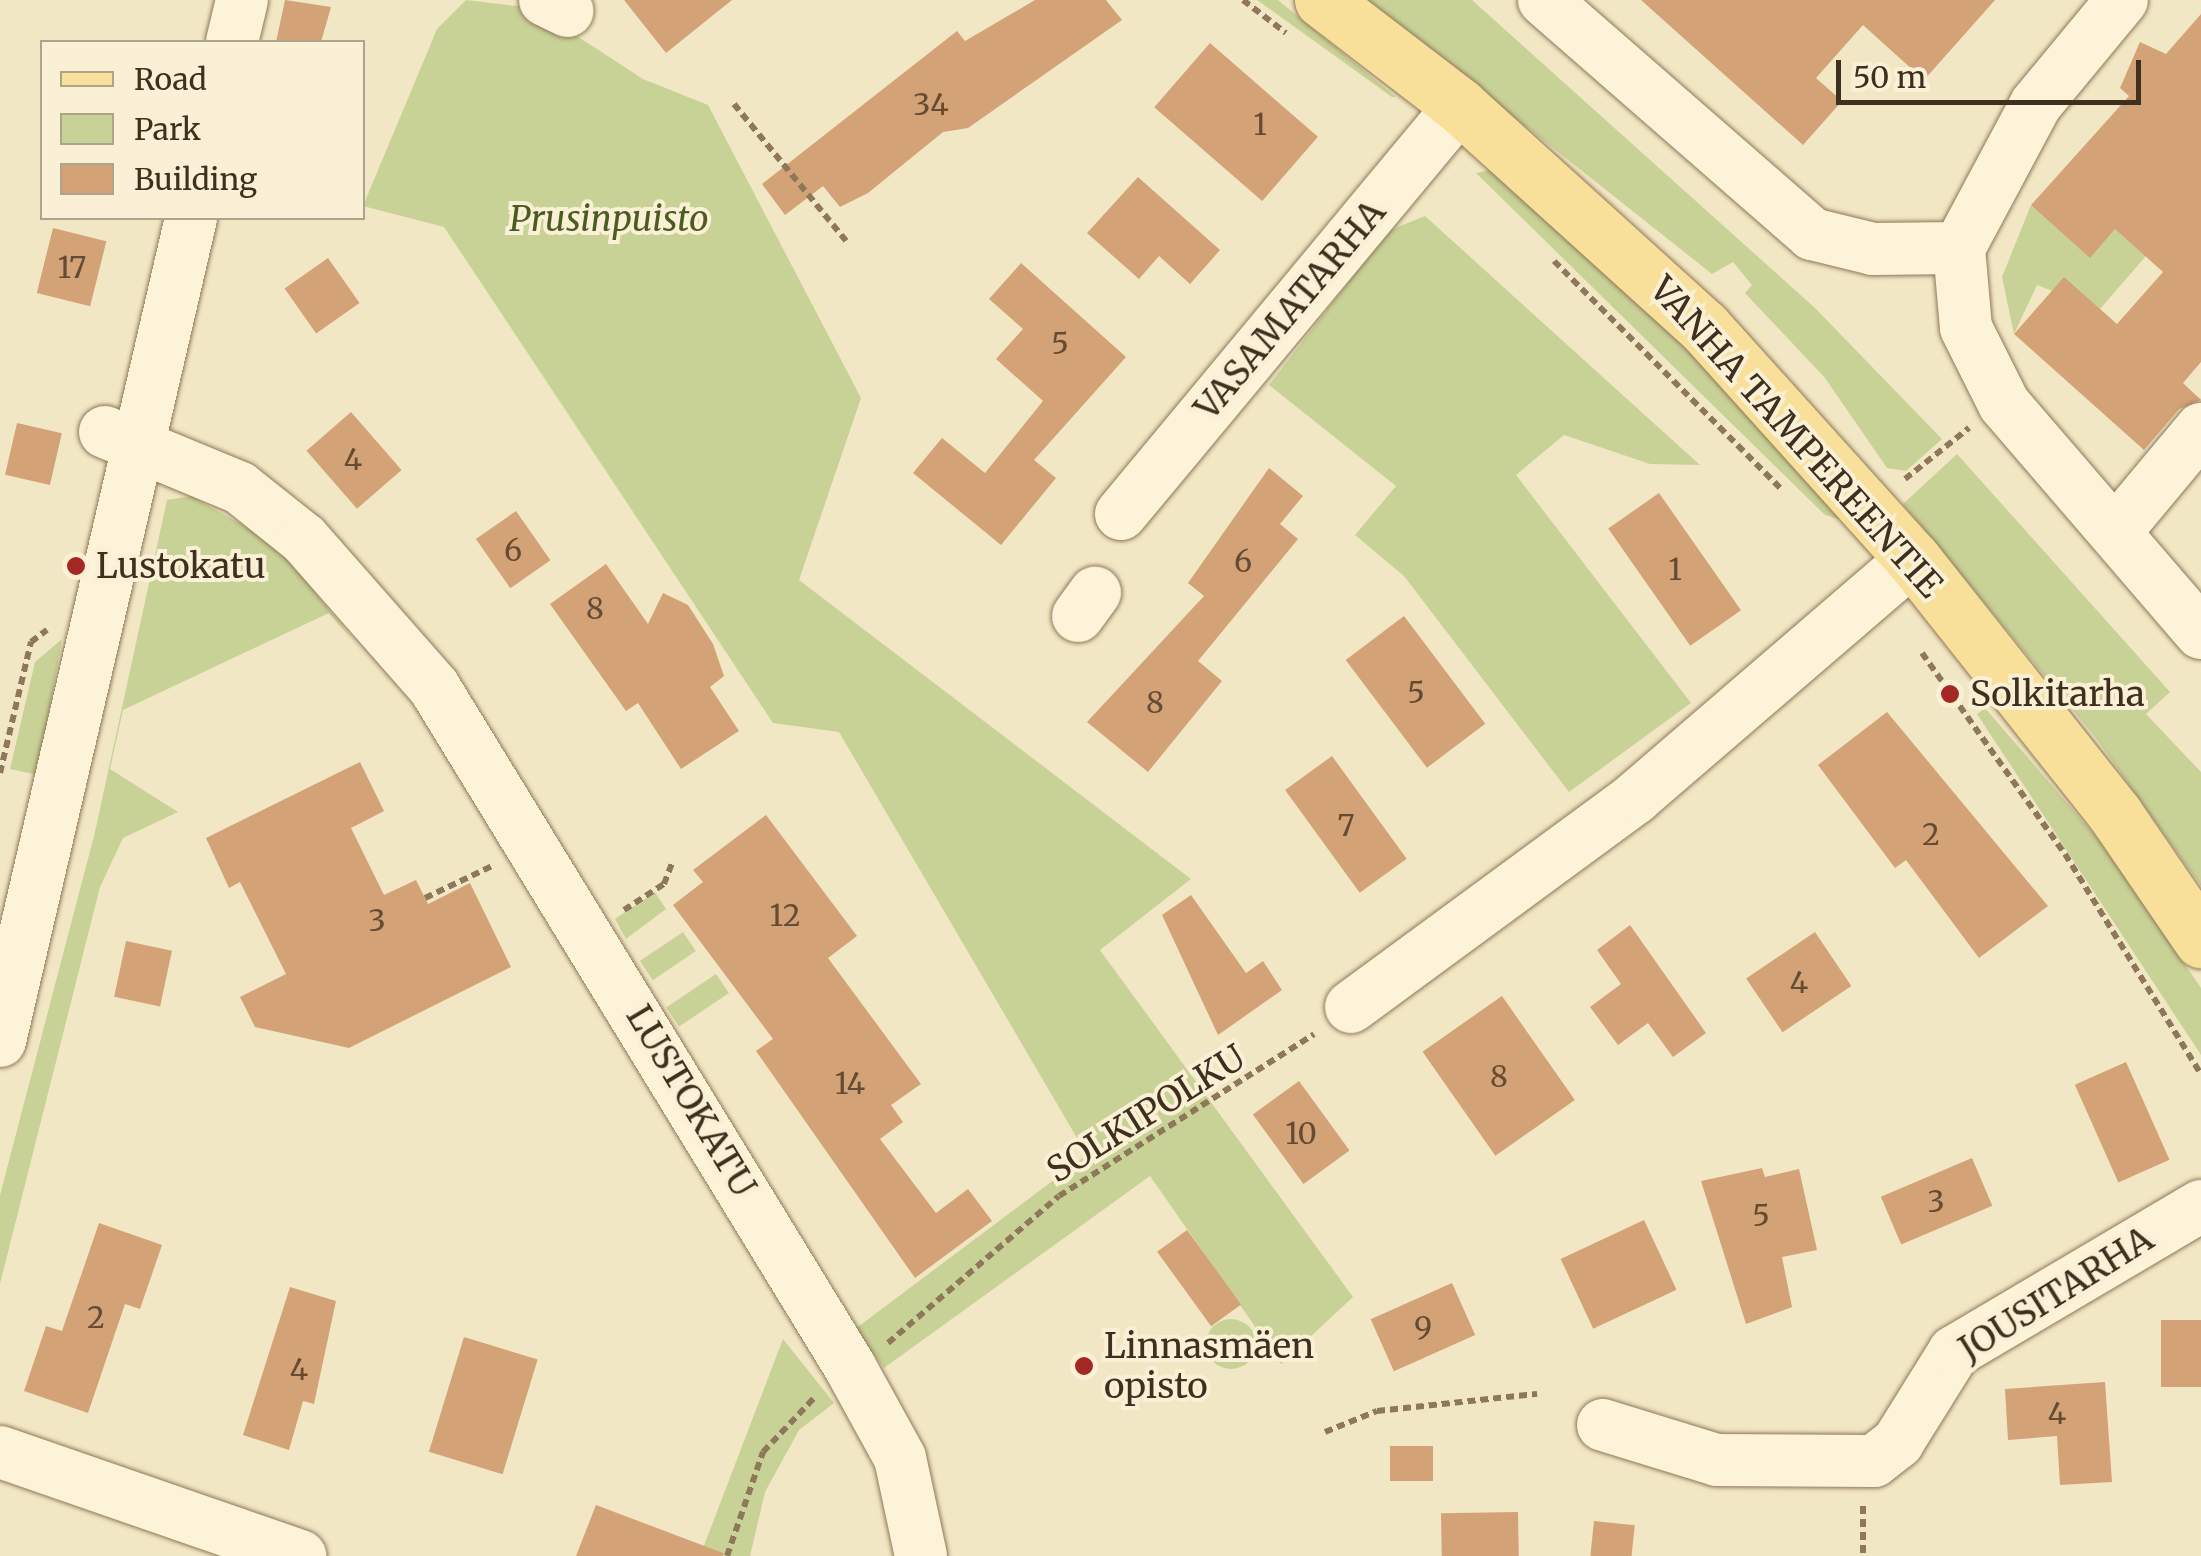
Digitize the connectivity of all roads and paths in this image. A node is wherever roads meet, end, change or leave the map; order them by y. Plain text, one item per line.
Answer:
1 (242, 0) edge
2 (1243, 0) edge
3 (1544, 0) edge
4 (2122, 0) edge
5 (1313, 24) edge
6 (232, 40) edge
7 (734, 104) dead end
8 (1460, 106) junction
9 (190, 220) edge
10 (846, 241) dead end
11 (1959, 248) junction
12 (1544, 251) dead end
13 (2000, 397) junction
14 (2201, 429) edge
15 (123, 440) junction
16 (1896, 485) dead end
17 (1792, 501) dead end
18 (1121, 514) dead end
19 (2116, 531) junction
20 (1896, 574) junction
21 (2201, 633) edge
22 (506, 858) dead end
23 (672, 863) dead end
24 (425, 898) dead end
25 (606, 921) dead end
26 (2201, 940) edge
27 (1351, 1006) joint
28 (0, 1041) edge
29 (2201, 1074) edge
30 (2201, 1206) edge
31 (882, 1348) dead end
32 (822, 1382) dead end
33 (1538, 1394) dead end
34 (1604, 1425) dead end
35 (1325, 1432) dead end
36 (0, 1452) edge
37 (300, 1556) edge
38 (727, 1556) edge
39 (920, 1556) edge

1 - 6 street
2 - 5 path
3 - 11 street
4 - 11 street
5 - 8 main road, VANHA TAMPEREENTIE
7 - 10 path
8 - 18 street, VASAMATARHA
8 - 20 main road, VANHA TAMPEREENTIE
9 - 15 street
11 - 13 street
12 - 17 path
13 - 16 path
13 - 19 street
14 - 19 street
15 - 28 street
15 - 39 street, LUSTOKATU
19 - 21 street
20 - 26 main road, VANHA TAMPEREENTIE
20 - 27 street
20 - 29 path
22 - 24 path
23 - 25 path
27 - 31 path, SOLKIPOLKU
30 - 34 street, JOUSITARHA
32 - 38 path
33 - 35 path
36 - 37 street

